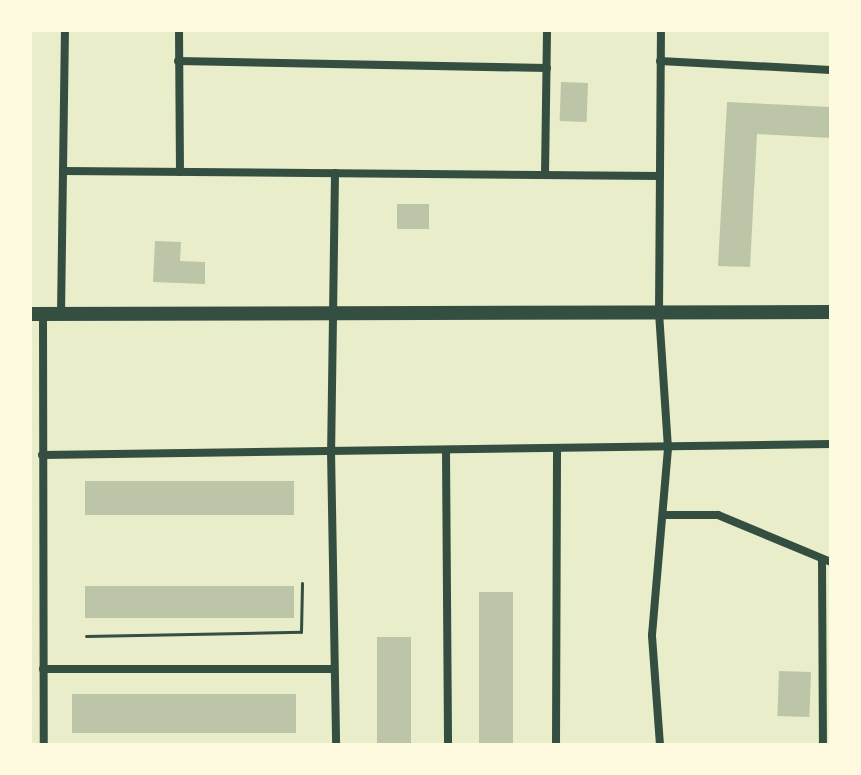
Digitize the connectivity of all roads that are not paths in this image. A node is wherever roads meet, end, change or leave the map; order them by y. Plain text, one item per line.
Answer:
1 (65, 30) edge
2 (179, 30) edge
3 (547, 30) edge
4 (661, 30) edge
5 (178, 61) junction
6 (660, 61) junction
7 (547, 68) junction
8 (831, 70) edge
9 (63, 171) junction
10 (180, 172) junction
11 (335, 173) junction
12 (545, 175) junction
13 (660, 176) junction
14 (831, 312) edge
15 (659, 313) junction
16 (36, 314) edge
17 (61, 314) junction
18 (331, 316) junction
19 (831, 444) edge
20 (668, 448) junction
21 (557, 450) junction
22 (446, 452) junction
23 (331, 453) junction
24 (42, 455) junction
25 (666, 515) junction
26 (826, 562) edge
27 (43, 669) junction
28 (334, 669) junction
29 (44, 745) edge
30 (336, 745) edge
31 (448, 745) edge
32 (556, 745) edge
33 (660, 745) edge
34 (823, 745) edge

1 - 9 street
2 - 5 street
3 - 7 street
4 - 6 street
5 - 7 street
5 - 10 street
6 - 8 street
6 - 13 street
7 - 12 street
9 - 10 street
9 - 17 street
10 - 11 street
11 - 12 street
11 - 18 street
12 - 13 street
13 - 15 street
14 - 15 street
15 - 18 street
15 - 20 street
16 - 17 street
16 - 24 street
17 - 18 street
18 - 23 street
19 - 20 street
20 - 21 street
20 - 25 street
21 - 22 street
21 - 32 street
22 - 23 street
22 - 31 street
23 - 24 street
23 - 28 street
24 - 27 street
25 - 26 street
25 - 33 street
26 - 34 street
27 - 28 street
27 - 29 street
28 - 30 street

